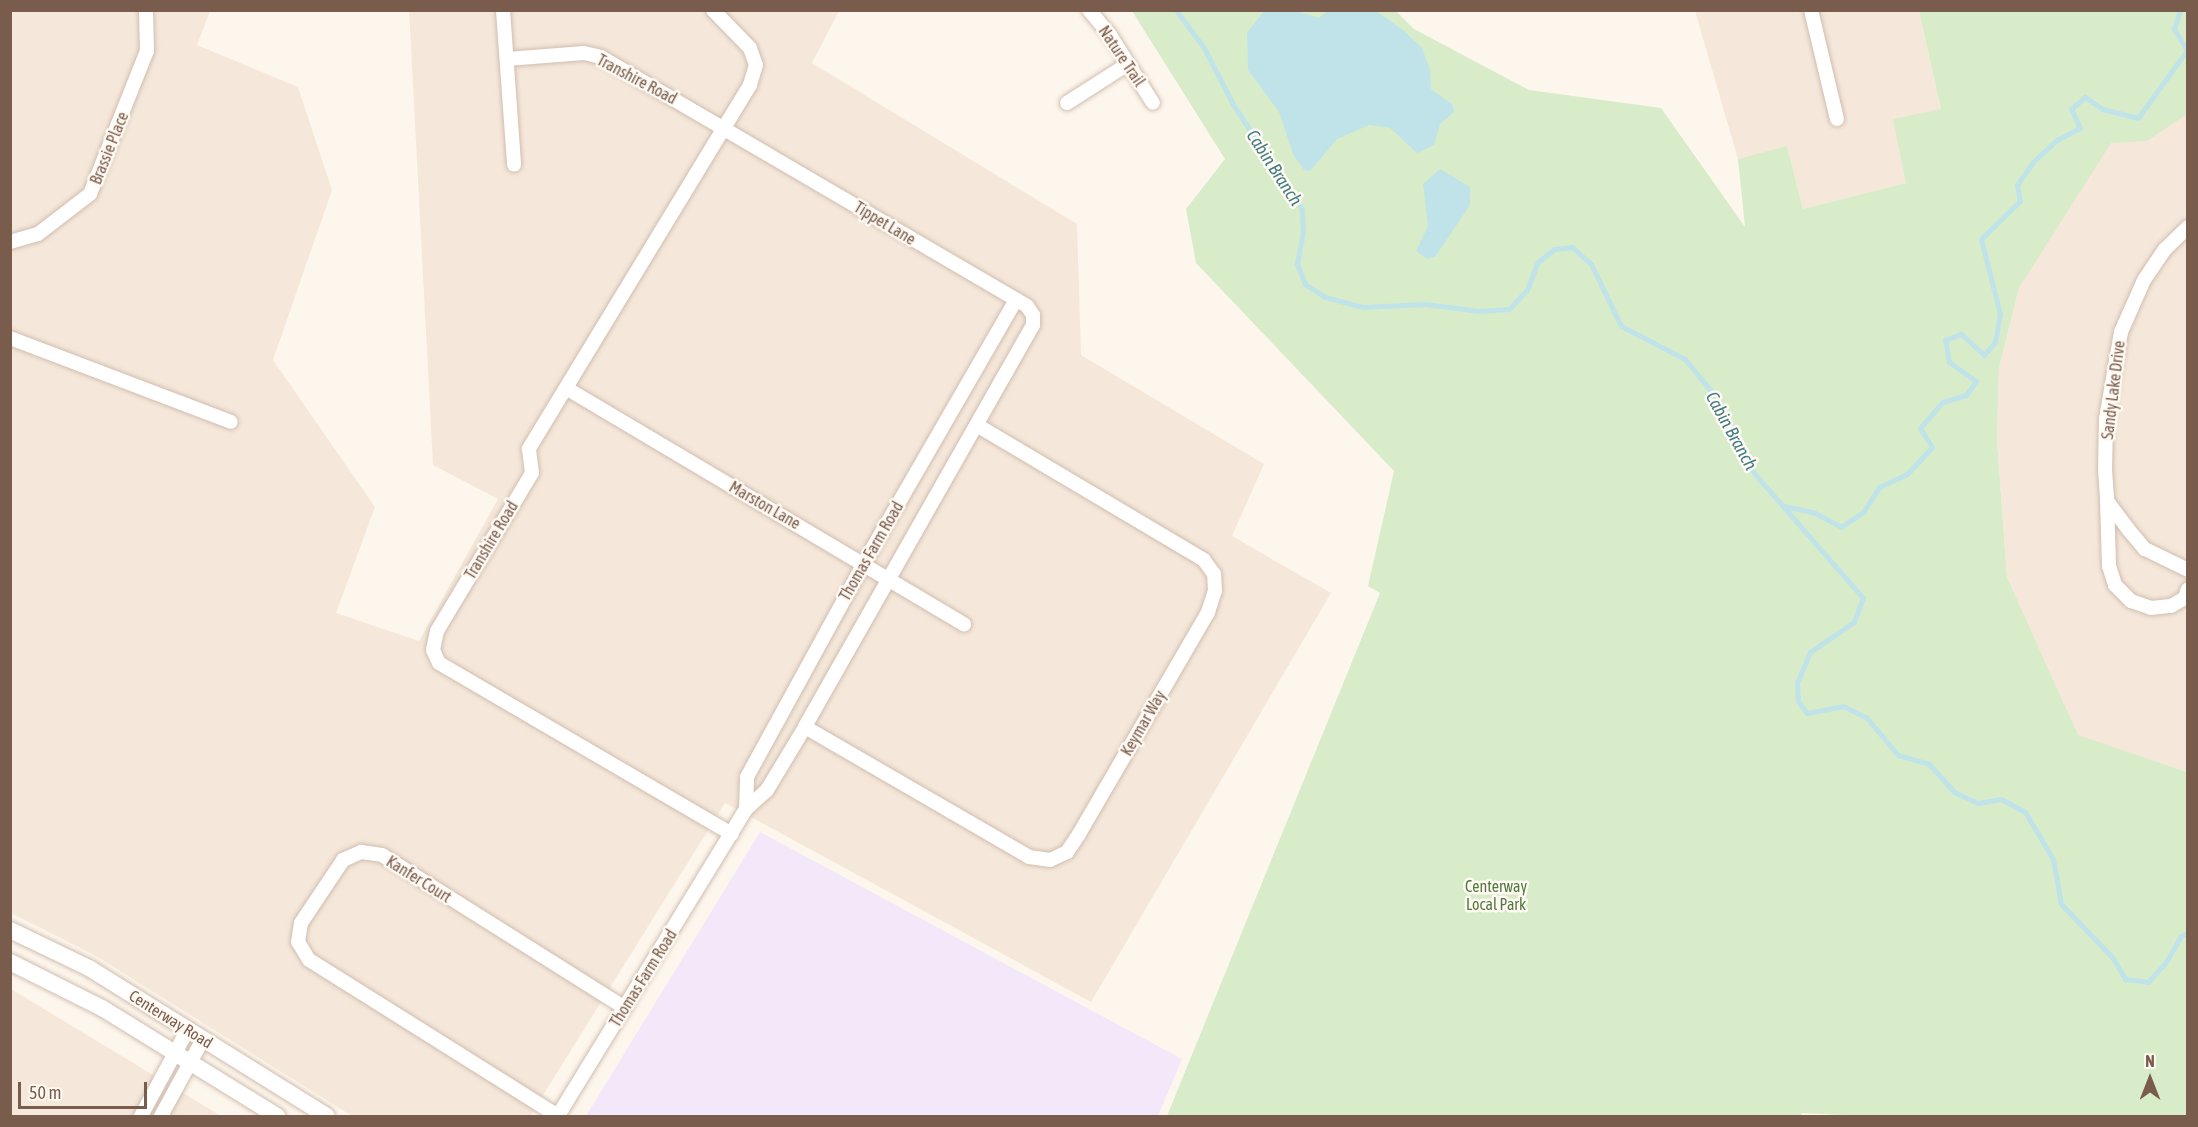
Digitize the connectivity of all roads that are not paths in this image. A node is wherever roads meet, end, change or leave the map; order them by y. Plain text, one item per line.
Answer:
1 (146, 10) edge
2 (503, 10) edge
3 (713, 10) edge
4 (1089, 10) edge
5 (1811, 10) edge
6 (507, 59) junction
7 (1128, 64) junction
8 (1067, 103) dead end
9 (1154, 103) dead end
10 (1837, 119) dead end
11 (725, 128) junction
12 (514, 165) dead end
13 (2187, 227) edge
14 (10, 242) edge
15 (1016, 300) junction
16 (1033, 325) joint
17 (10, 338) edge
18 (566, 388) junction
19 (231, 422) dead end
20 (977, 425) junction
21 (2107, 501) junction
22 (864, 563) junction
23 (2187, 570) edge
24 (891, 579) junction
25 (2187, 590) edge
26 (964, 624) dead end
27 (805, 727) junction
28 (746, 809) junction
29 (732, 834) junction
30 (10, 930) edge
31 (10, 962) edge
32 (625, 1008) junction
33 (188, 1029) junction
34 (203, 1039) junction
35 (175, 1053) junction
36 (190, 1063) junction
37 (141, 1116) edge
38 (161, 1116) edge
39 (277, 1116) edge
40 (327, 1116) edge
41 (558, 1116) edge

1 - 14 street, Brassie Place
2 - 6 street
3 - 11 street, Transhire Road
4 - 7 street, Nature Trail
5 - 10 street
6 - 11 street, Transhire Road
6 - 12 street
7 - 8 street
7 - 9 street, Nature Trail
11 - 15 street, Tippet Lane
11 - 18 street, Transhire Road
13 - 21 street, Sandy Lake Drive
15 - 16 street, Tippet Lane
15 - 22 street, Thomas Farm Road
16 - 20 street, Thomas Farm Road
17 - 19 street
18 - 22 street, Marston Lane
18 - 29 street, Transhire Road
20 - 24 street, Thomas Farm Road
20 - 27 street, Keymar Way
21 - 23 street
21 - 25 street, Sandy Lake Drive
22 - 24 street, Marston Lane
22 - 28 street, Thomas Farm Road
24 - 26 street, Marston Lane
24 - 27 street, Thomas Farm Road
27 - 28 street, Thomas Farm Road
28 - 29 street, Thomas Farm Road
29 - 32 street, Thomas Farm Road
30 - 33 street, Centerway Road
31 - 35 street, Centerway Road
32 - 41 street, Thomas Farm Road
32 - 41 street, Kanfer Court
33 - 34 street, Centerway Road
33 - 35 street
34 - 36 street
34 - 40 street, Centerway Road
35 - 36 street, Centerway Road
35 - 37 street
36 - 38 street
36 - 39 street, Centerway Road

